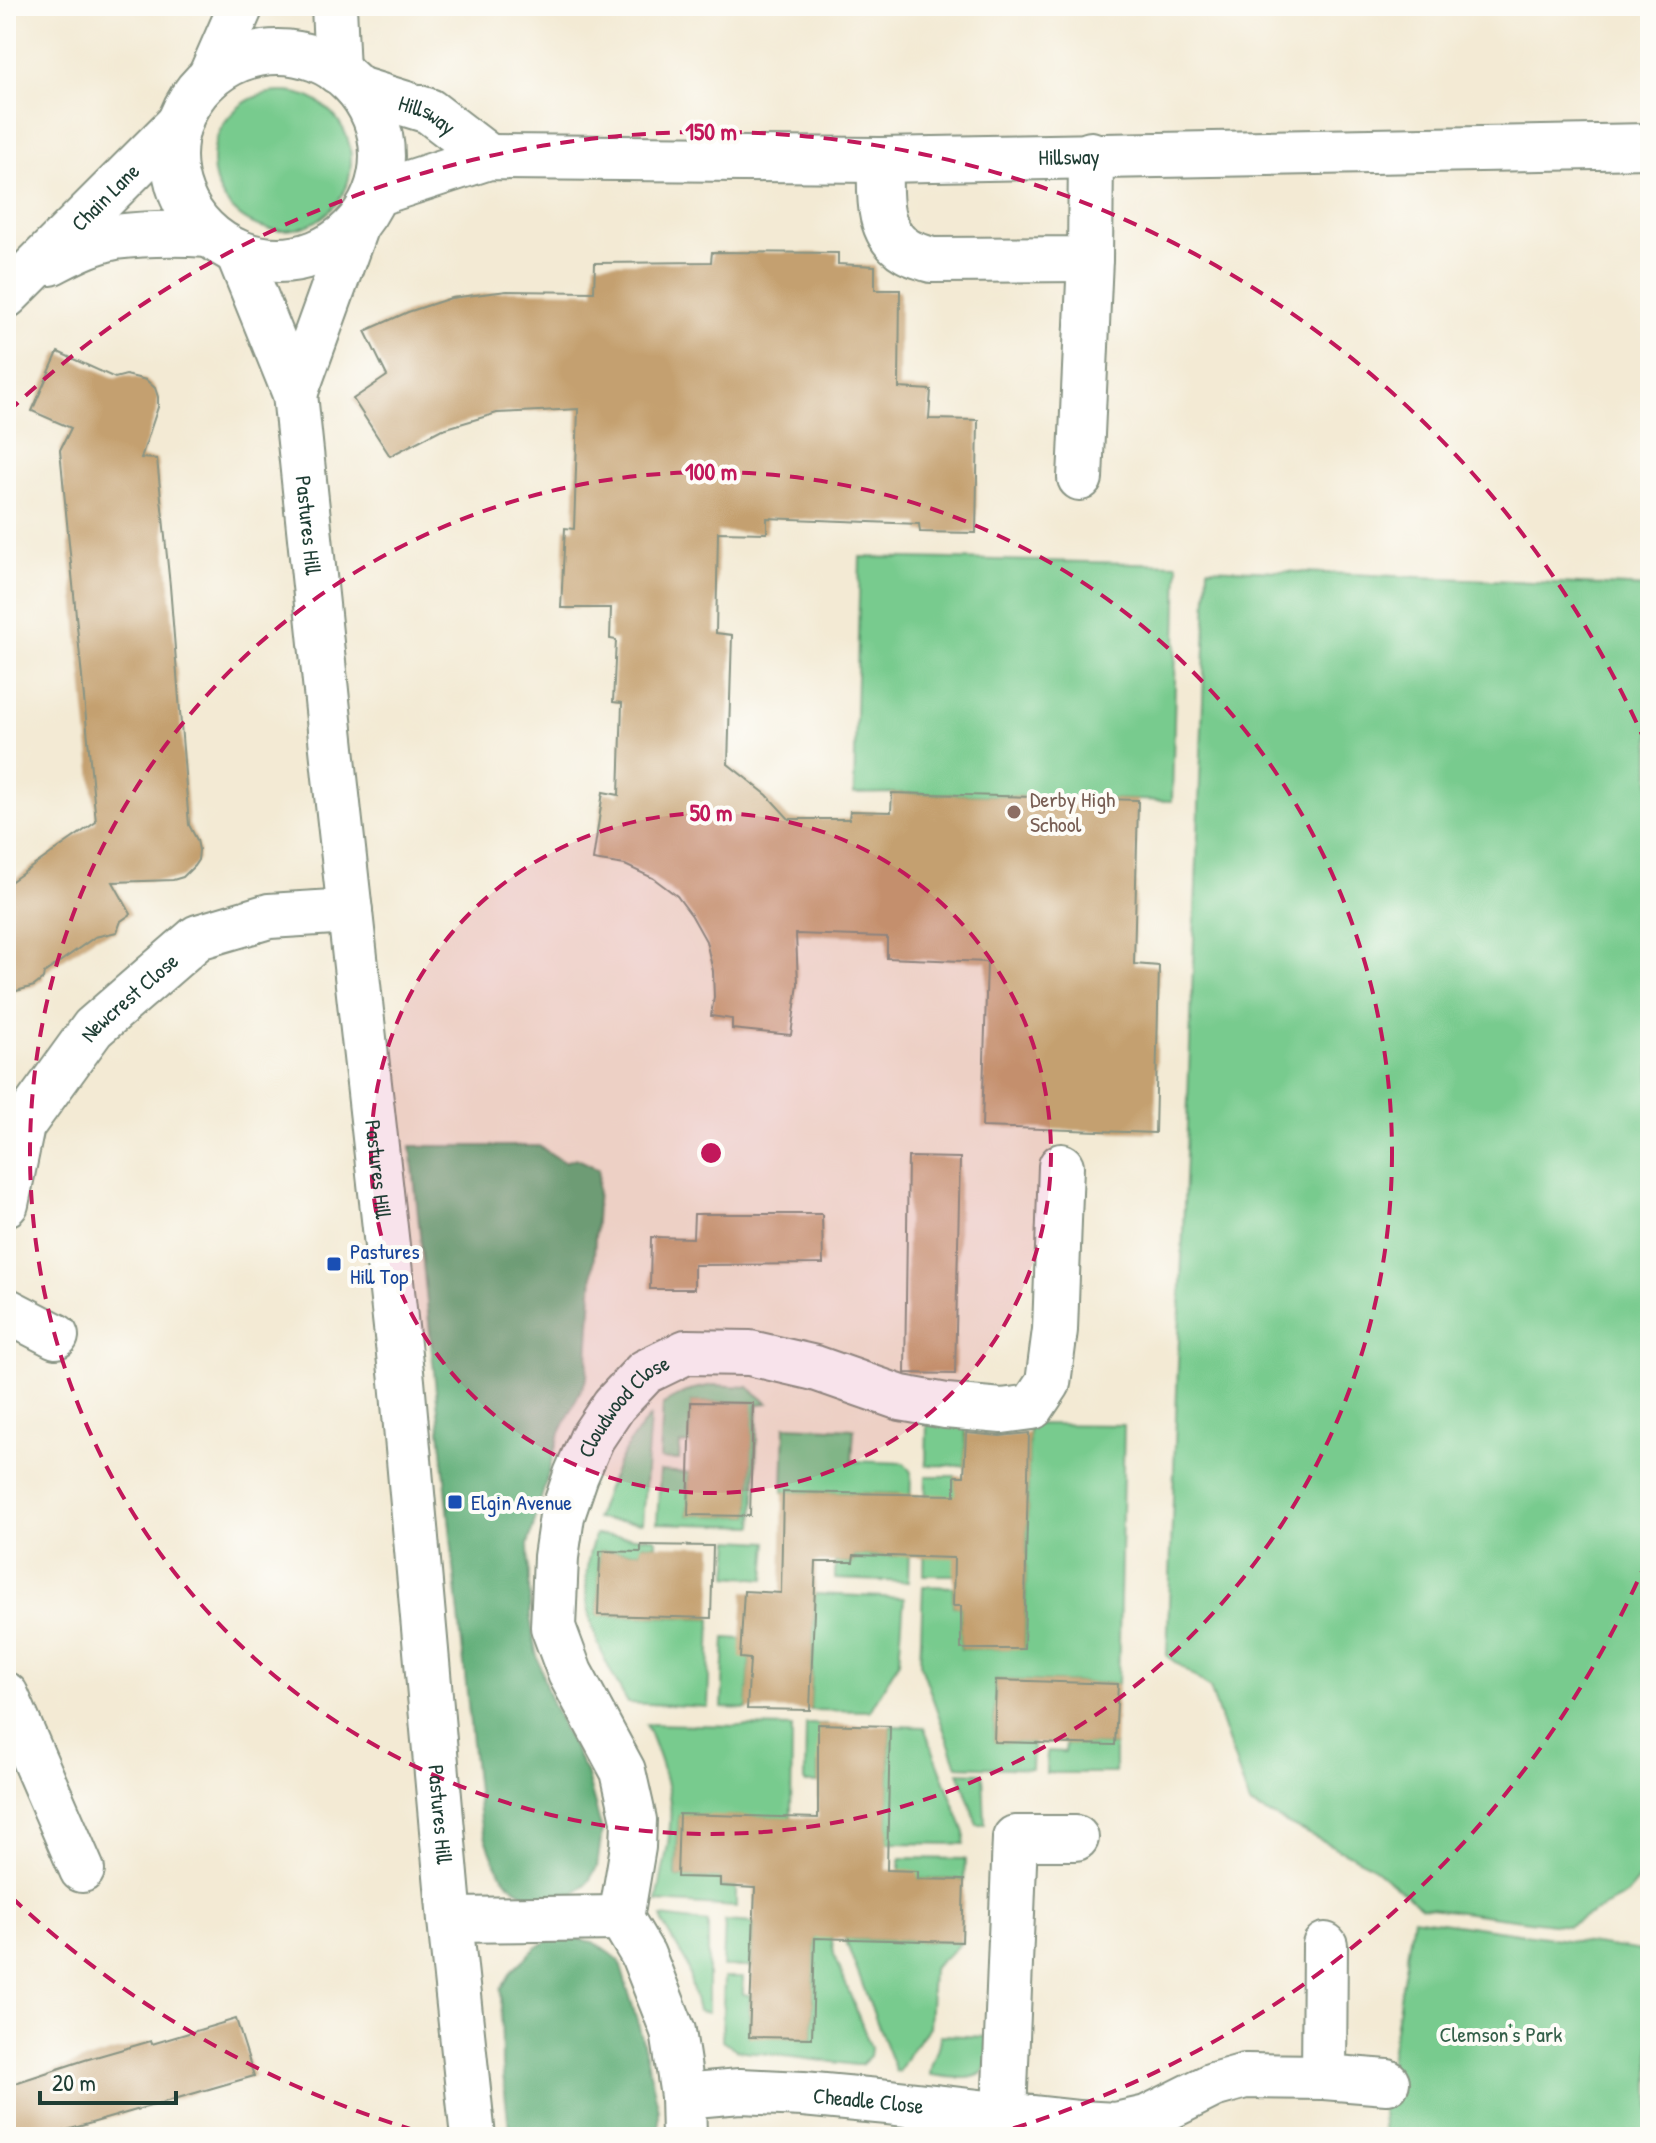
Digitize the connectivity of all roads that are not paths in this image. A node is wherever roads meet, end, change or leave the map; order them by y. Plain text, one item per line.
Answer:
1 (241, 6) edge
2 (334, 6) edge
3 (210, 77) junction
4 (347, 80) junction
5 (180, 122) junction
6 (1650, 146) edge
7 (1091, 154) junction
8 (489, 157) junction
9 (880, 160) junction
10 (365, 211) junction
11 (224, 244) junction
12 (1090, 259) junction
13 (18, 285) edge
14 (295, 394) junction
15 (1080, 478) dead end
16 (350, 911) junction
17 (1061, 1166) dead end
18 (6, 1204) edge
19 (6, 1310) edge
20 (56, 1336) dead end
21 (6, 1695) edge
22 (1076, 1838) dead end
23 (82, 1870) dead end
24 (621, 1918) junction
25 (450, 1920) junction
26 (1325, 1945) dead end
27 (1324, 2077) junction
28 (1387, 2082) dead end
29 (1004, 2114) junction
30 (683, 2116) edge
31 (1151, 2128) edge
32 (473, 2137) edge

1 - 3 street
2 - 4 street
3 - 4 street
3 - 5 street
4 - 8 street, Hillsway
4 - 10 street
5 - 11 street
5 - 13 street, Chain Lane
6 - 7 street, Hillsway
7 - 9 street, Hillsway
7 - 12 street
8 - 9 street, Hillsway
8 - 10 street, Hillsway
9 - 12 street
10 - 11 street
10 - 14 street, Pastures Hill
11 - 13 street, Chain Lane
11 - 14 street, Pastures Hill
12 - 15 street
14 - 16 street, Pastures Hill
16 - 18 street, Newcrest Close
16 - 25 street, Pastures Hill
17 - 24 street, Cloudwood Close
19 - 20 street
21 - 23 street
22 - 29 street
24 - 25 street
24 - 30 street
25 - 32 street, Pastures Hill
26 - 27 street
27 - 28 street, Cheadle Close
27 - 31 street, Cheadle Close
29 - 30 street, Cheadle Close
29 - 31 street, Cheadle Close

